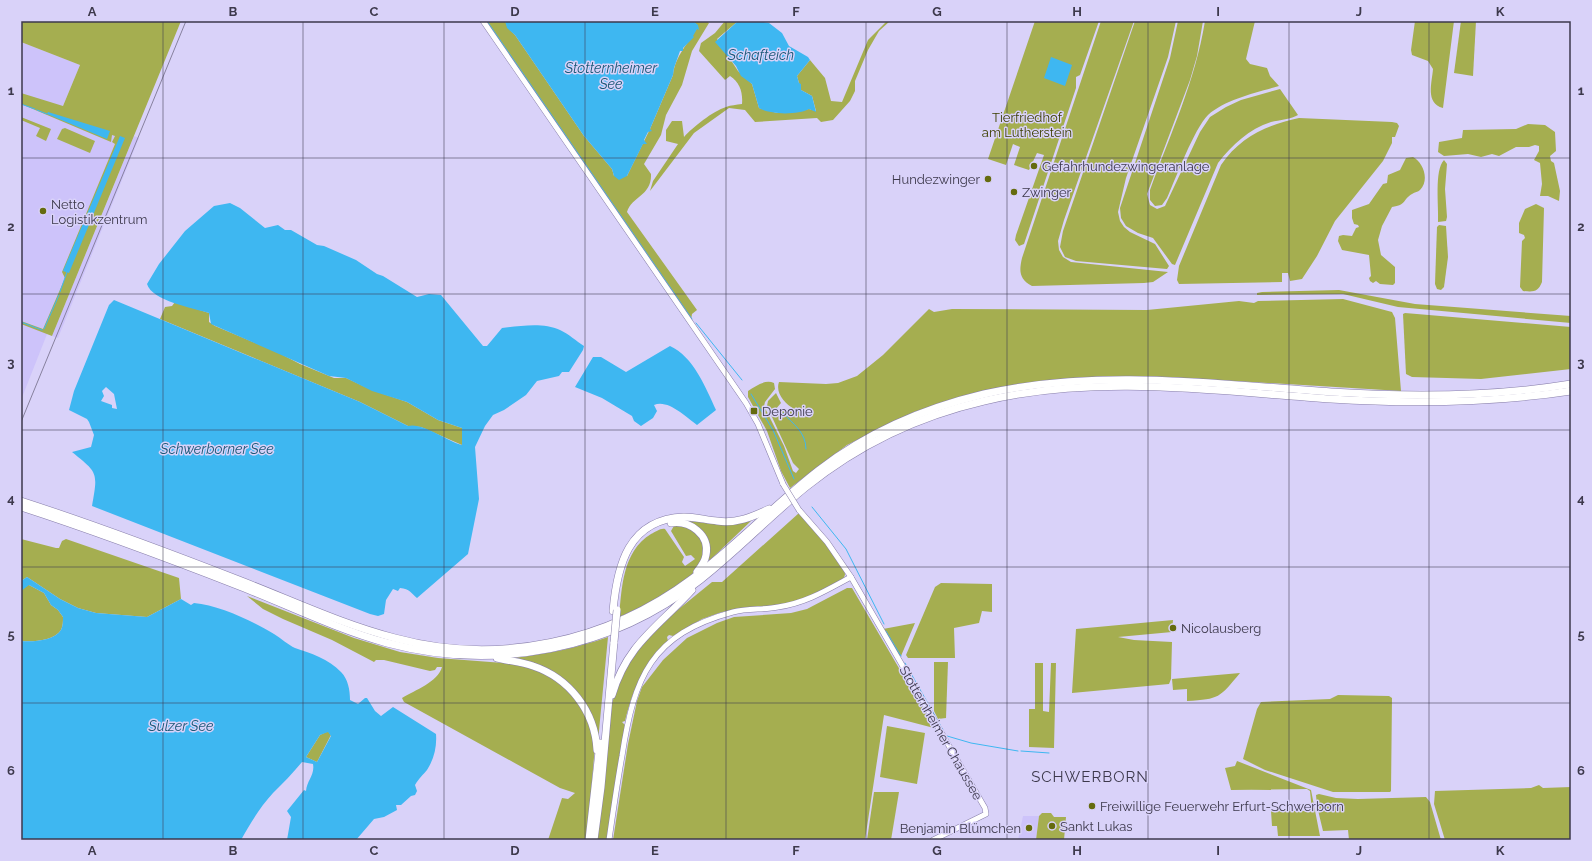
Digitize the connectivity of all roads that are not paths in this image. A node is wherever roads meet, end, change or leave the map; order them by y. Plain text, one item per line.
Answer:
1 (483, 21) edge
2 (1571, 384) edge
3 (1571, 391) edge
4 (21, 501) edge
5 (26, 506) edge
6 (775, 507) junction
7 (694, 578) junction
8 (703, 578) junction
9 (851, 578) junction
10 (615, 610) junction
11 (612, 643) junction
12 (483, 656) junction
13 (608, 712) junction
14 (598, 763) junction
15 (589, 840) edge
16 (594, 840) edge
17 (609, 840) edge
18 (933, 840) edge

1 - 9 street, Stotternheimer Chaussee, bridge
2 - 6 highway
3 - 8 highway
4 - 5 highway
5 - 7 highway
5 - 12 highway
6 - 7 highway
6 - 10 highway
7 - 10 highway
8 - 12 highway
8 - 13 highway
9 - 17 street
9 - 18 street, Stotternheimer Chaussee
10 - 11 highway, bridge
11 - 13 highway
11 - 14 highway
12 - 14 highway
13 - 16 highway
14 - 15 highway

